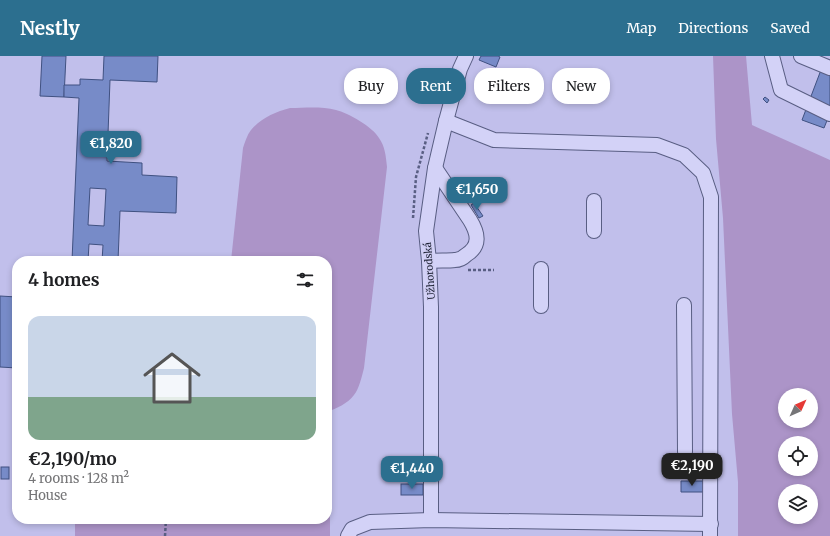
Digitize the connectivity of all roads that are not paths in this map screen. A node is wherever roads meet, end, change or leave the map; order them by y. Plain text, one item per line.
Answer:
1 (466, 56) edge
2 (772, 56) edge
3 (801, 56) edge
4 (830, 68) edge
5 (830, 114) edge
6 (446, 121) junction
7 (435, 168) junction
8 (594, 201) dead end
9 (594, 231) dead end
10 (429, 261) junction
11 (541, 269) dead end
12 (684, 305) dead end
13 (541, 306) dead end
14 (685, 452) dead end
15 (431, 520) junction
16 (710, 530) edge
17 (348, 536) edge

1 - 6 lane, Užhorodská
2 - 5 lane
3 - 4 lane
6 - 7 lane, Užhorodská
6 - 16 lane
7 - 10 lane, Užhorodská
7 - 10 lane
8 - 9 lane
10 - 15 lane, Užhorodská
11 - 13 lane
12 - 14 lane
15 - 16 lane
15 - 17 lane

